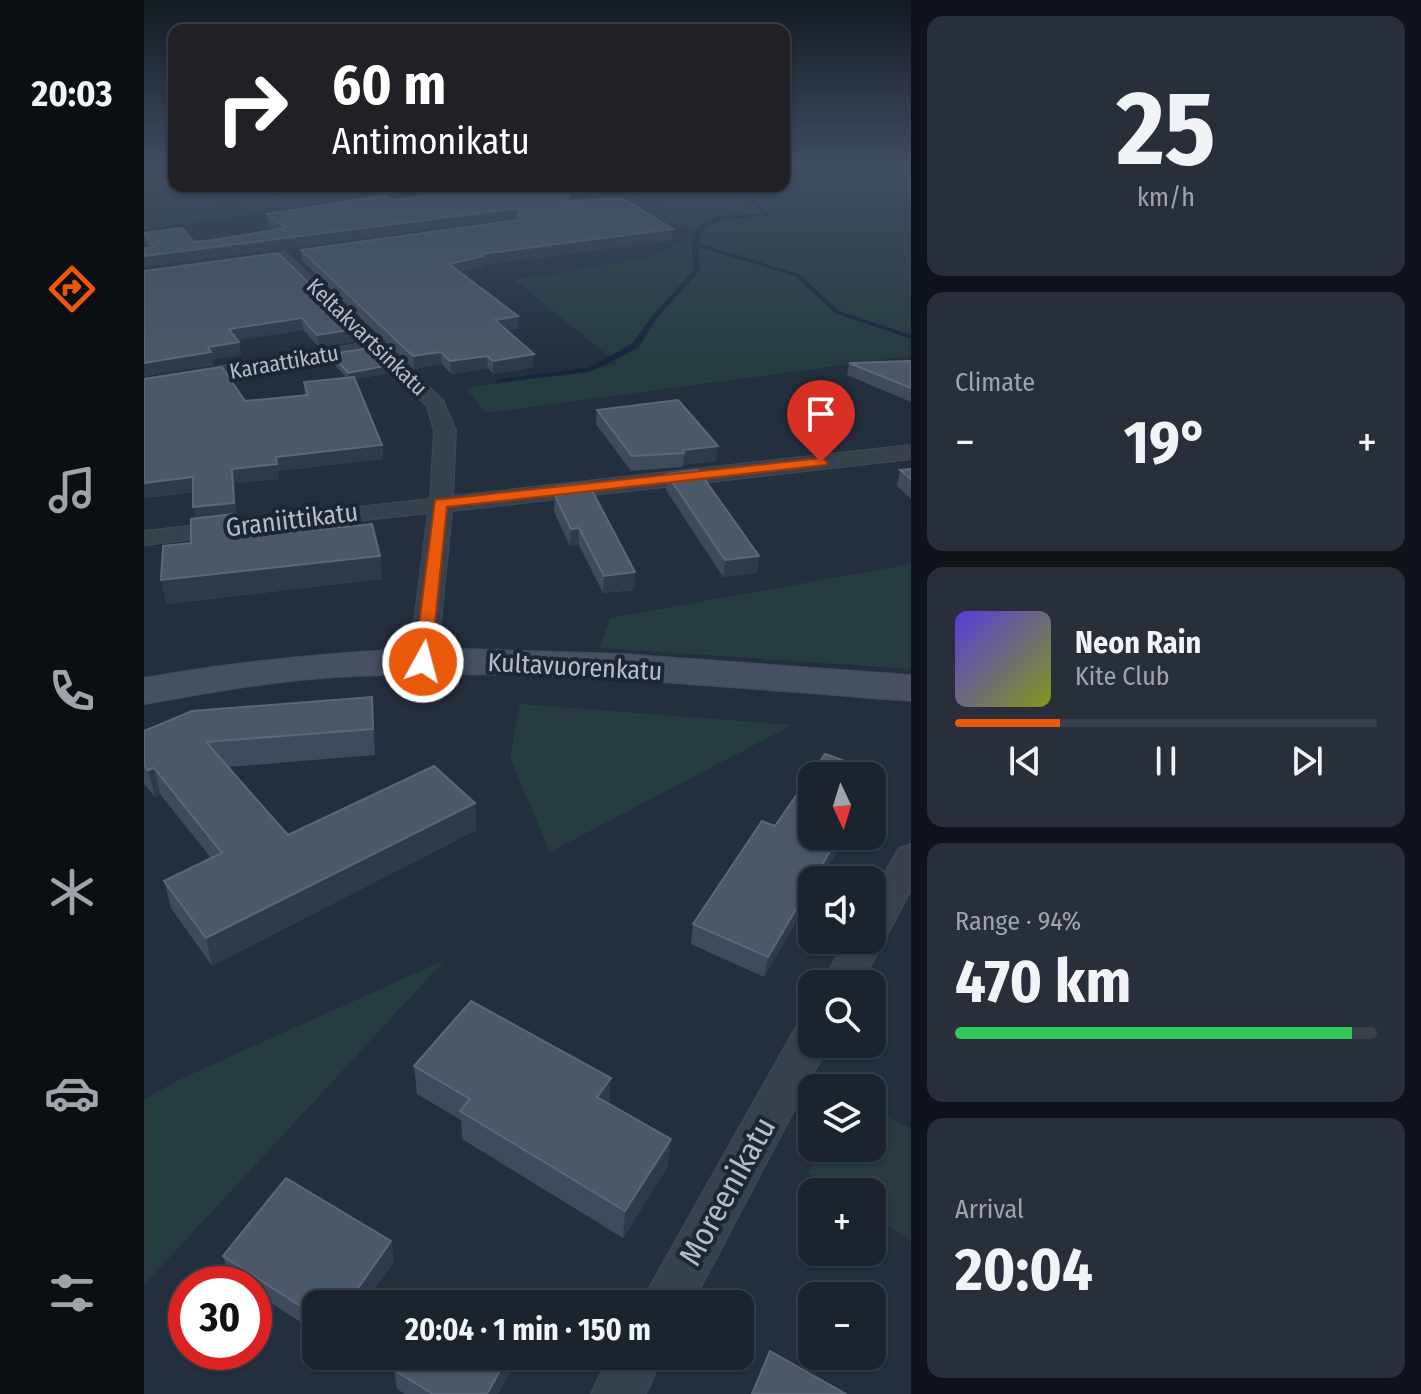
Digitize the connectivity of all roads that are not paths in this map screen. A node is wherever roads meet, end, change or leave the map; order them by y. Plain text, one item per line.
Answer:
1 (283, 256) edge
2 (376, 346) junction
3 (144, 385) edge
4 (911, 452) edge
5 (440, 503) junction
6 (144, 538) edge
7 (423, 662) junction
8 (911, 688) edge
9 (144, 691) edge
10 (911, 857) edge
11 (886, 903) edge
12 (800, 1058) edge
13 (673, 1290) edge
14 (630, 1370) edge
15 (618, 1394) edge

1 - 2 street, Keltakvartsinkatu
2 - 3 street, Karaattikatu
2 - 5 street, Keltakvartsinkatu
4 - 5 street, Graniittikatu
5 - 6 street, Graniittikatu
5 - 7 street, Keltakvartsinkatu
7 - 8 street, Kultavuorenkatu
7 - 9 street, Kultavuorenkatu
10 - 11 street
12 - 13 street, Moreenikatu
14 - 15 street

